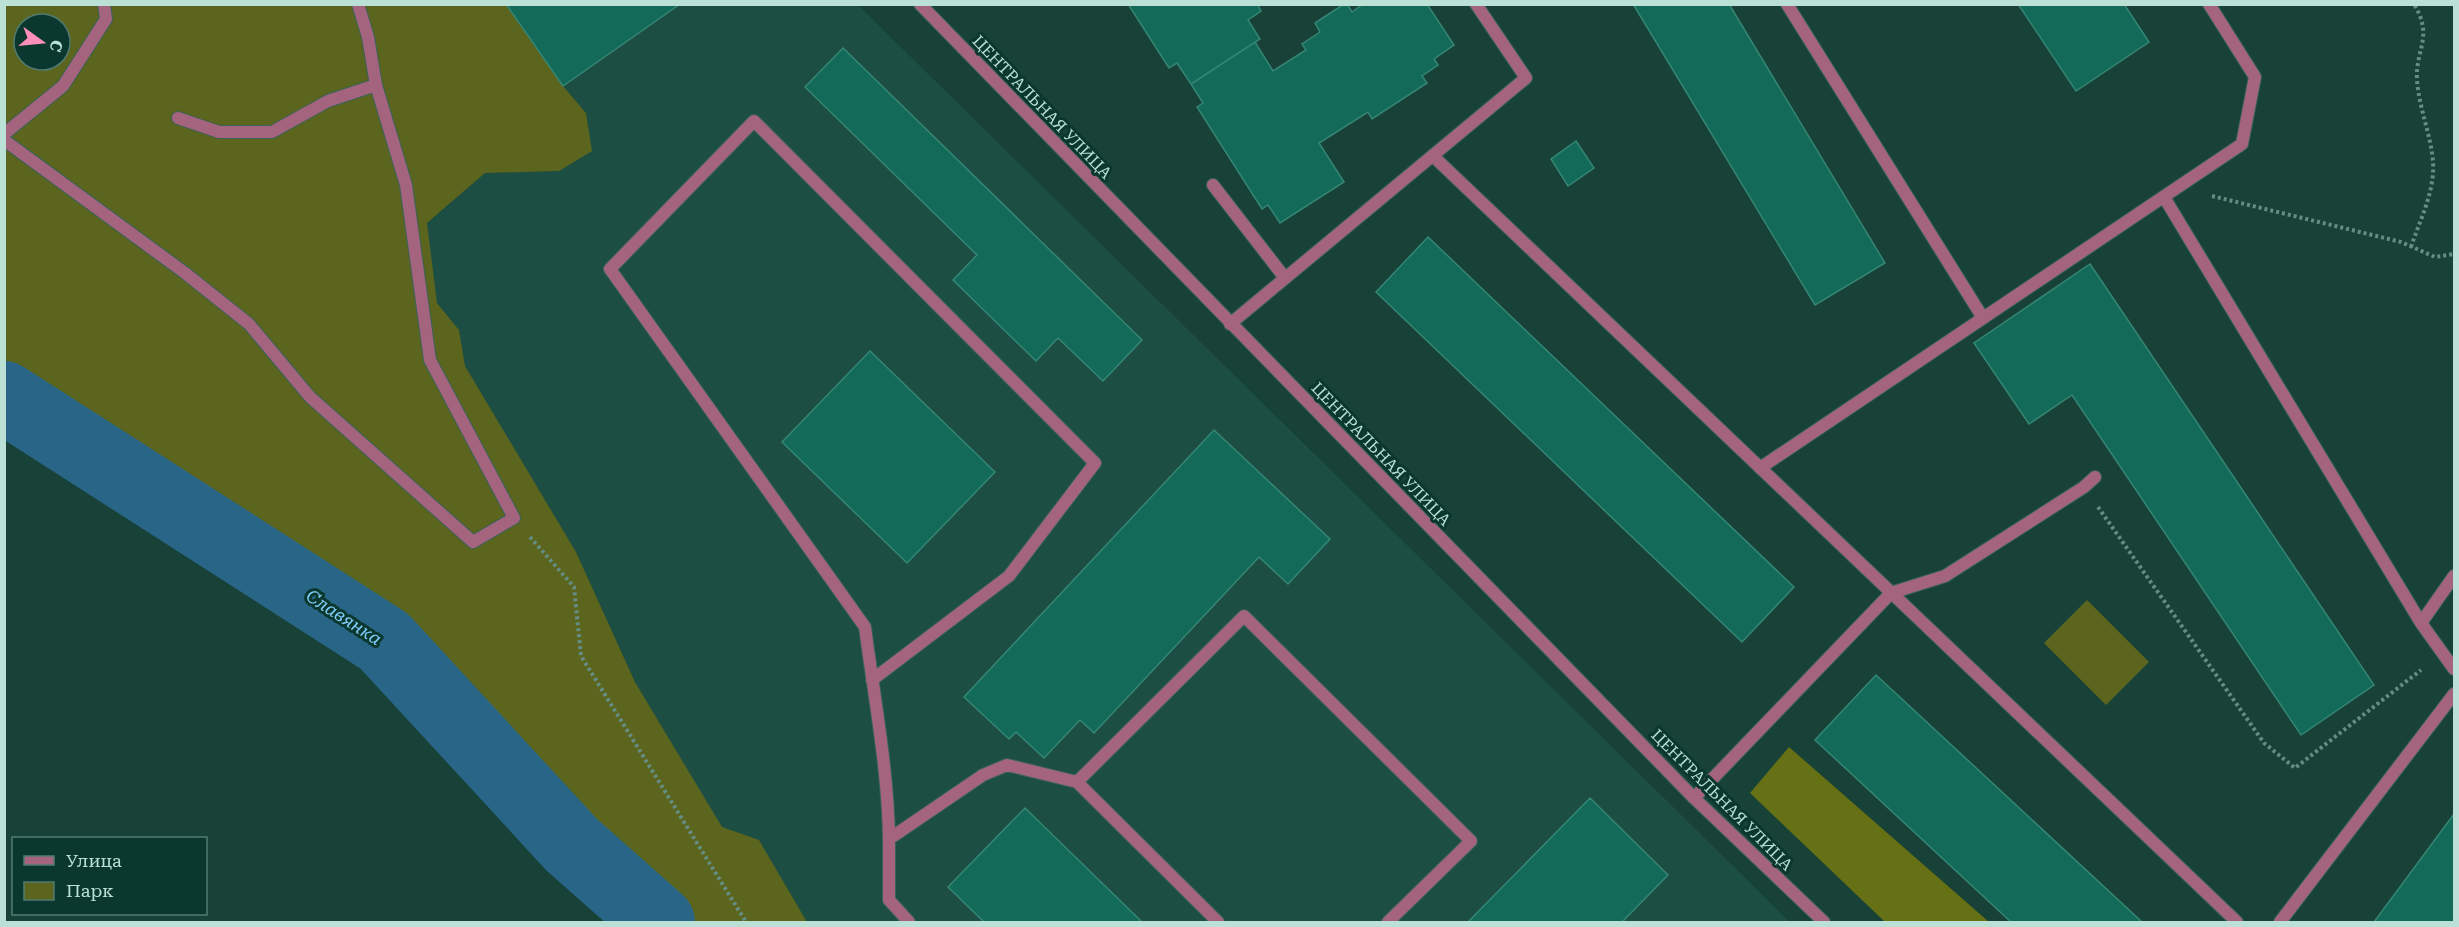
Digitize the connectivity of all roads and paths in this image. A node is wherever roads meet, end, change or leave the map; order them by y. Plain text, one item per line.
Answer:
1 (104, 4) edge
2 (358, 4) edge
3 (920, 4) edge
4 (1476, 4) edge
5 (1787, 4) edge
6 (2209, 4) edge
7 (2414, 4) edge
8 (376, 85) junction
9 (178, 118) dead end
10 (4, 134) edge
11 (4, 140) edge
12 (1433, 156) junction
13 (1213, 185) dead end
14 (2180, 186) junction
15 (2164, 197) junction
16 (2411, 247) junction
17 (2454, 254) edge
18 (1285, 278) junction
19 (1983, 318) junction
20 (1230, 324) junction
21 (1760, 468) junction
22 (2095, 477) dead end
23 (2084, 487) junction
24 (513, 518) junction
25 (2454, 576) edge
26 (1891, 593) junction
27 (2421, 623) junction
28 (2443, 653) junction
29 (2454, 669) edge
30 (872, 680) junction
31 (2454, 694) edge
32 (1077, 782) junction
33 (1694, 798) junction
34 (889, 839) junction
35 (746, 922) edge
36 (909, 922) edge
37 (1218, 922) edge
38 (1388, 922) edge
39 (1824, 922) edge
40 (2237, 922) edge
41 (2280, 922) edge

1 - 10 street
2 - 8 street
3 - 20 street, ЦЕНТРАЛЬНАЯ УЛИЦА
4 - 12 street
5 - 19 street
6 - 14 street
7 - 16 path
8 - 9 street
8 - 24 street
11 - 24 street
12 - 18 street
12 - 21 street
13 - 18 street
14 - 15 street
14 - 16 path
15 - 19 street
15 - 27 street
16 - 17 path
18 - 20 street
19 - 21 street
20 - 33 street, ЦЕНТРАЛЬНАЯ УЛИЦА
21 - 26 street
22 - 23 street
23 - 26 street
23 - 28 path
24 - 35 path
25 - 27 street
26 - 33 street
26 - 40 street
27 - 28 street
28 - 29 street
30 - 30 street
30 - 34 street
31 - 41 street
32 - 34 street
32 - 37 street
32 - 38 street
33 - 39 street, ЦЕНТРАЛЬНАЯ УЛИЦА
34 - 36 street

